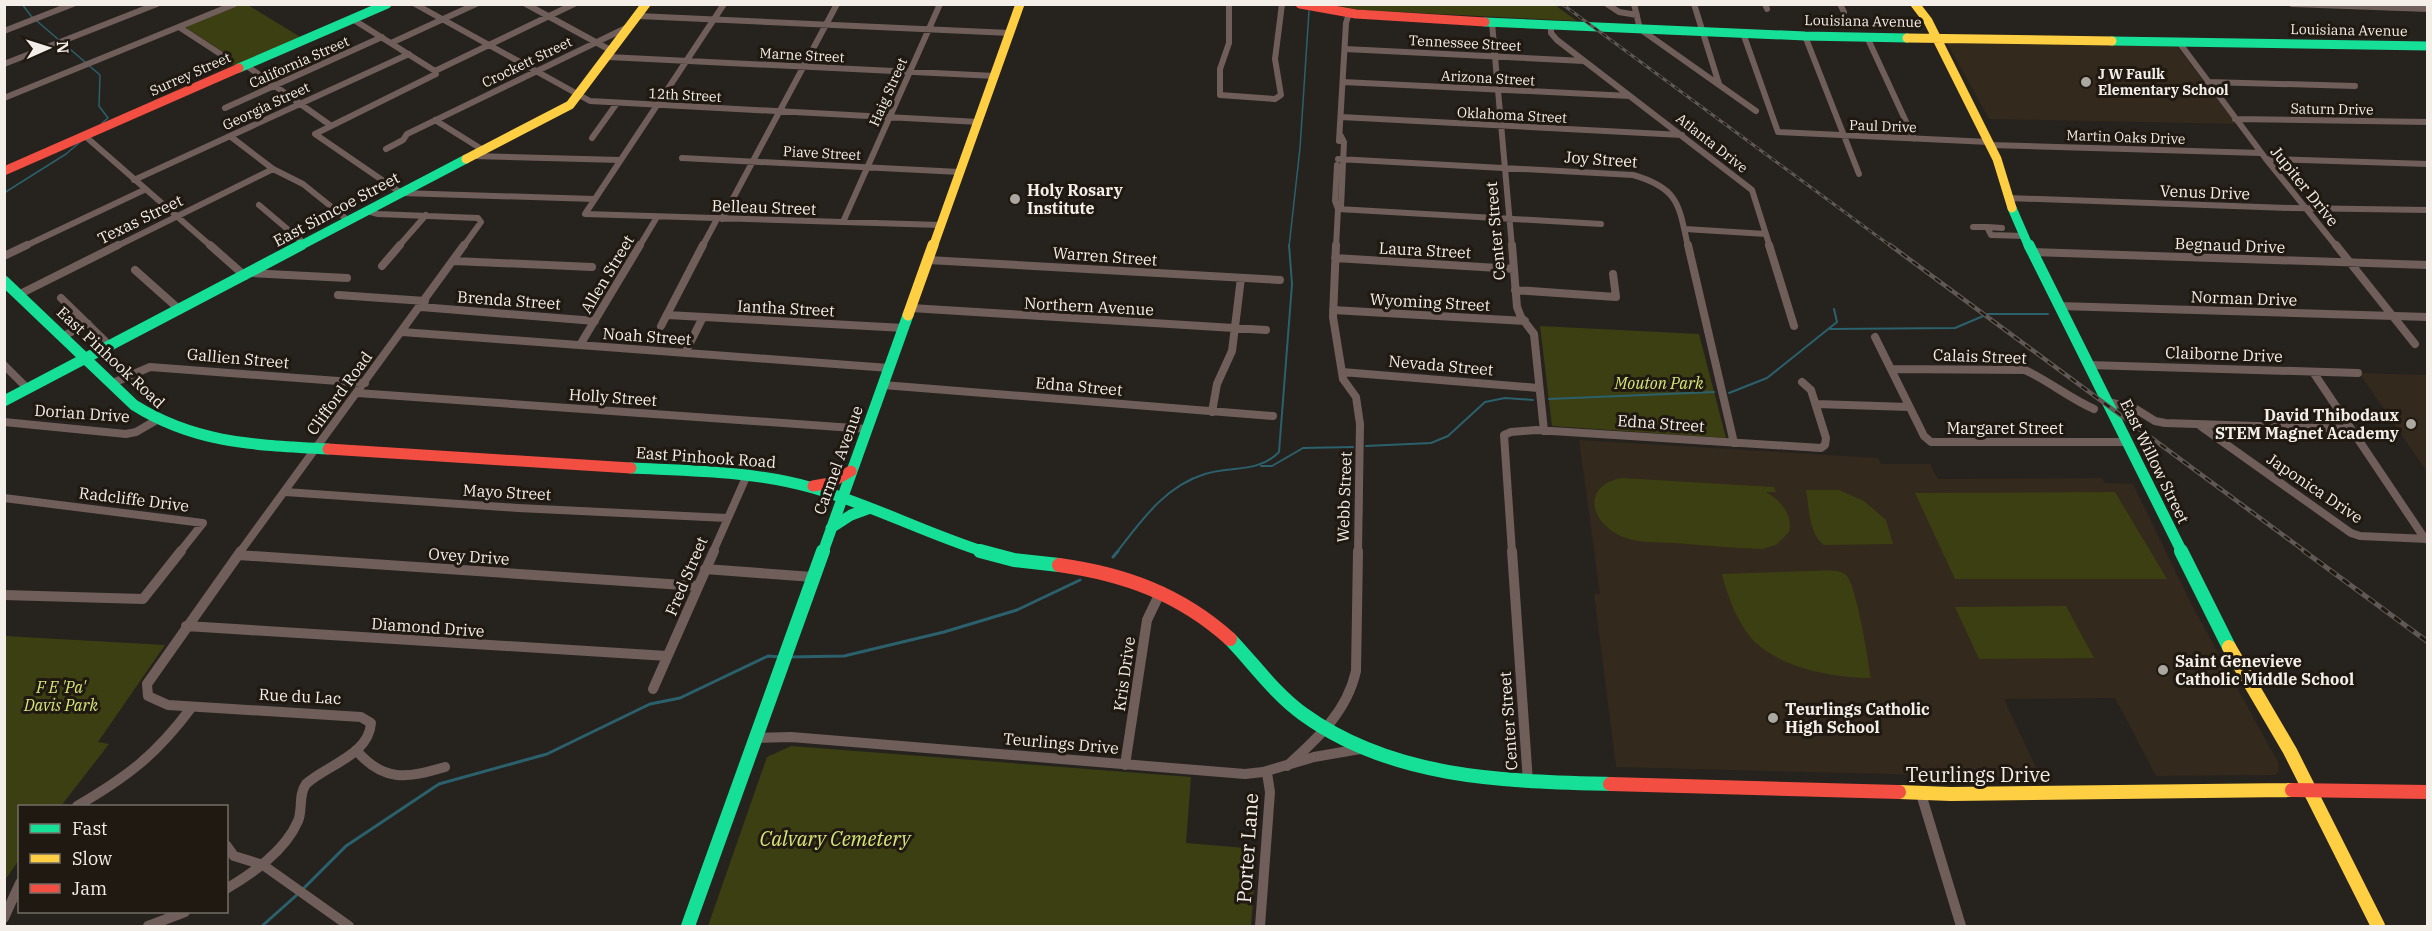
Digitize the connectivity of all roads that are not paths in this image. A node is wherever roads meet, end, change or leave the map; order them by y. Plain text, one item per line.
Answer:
1 (73, 4) edge
2 (157, 4) edge
3 (235, 4) edge
4 (387, 4) edge
5 (415, 4) edge
6 (476, 4) edge
7 (526, 4) edge
8 (574, 4) edge
9 (724, 4) edge
10 (837, 4) edge
11 (940, 4) edge
12 (1020, 4) edge
13 (1229, 4) edge
14 (1282, 4) edge
15 (1299, 4) edge
16 (1607, 4) edge
17 (1634, 4) edge
18 (1694, 4) edge
19 (1840, 4) edge
20 (1915, 4) edge
21 (2292, 4) edge
22 (145, 6) edge
23 (2427, 9) edge
24 (638, 12) edge
25 (1844, 12) dead end
26 (1349, 13) junction
27 (1637, 15) junction
28 (549, 17) junction
29 (354, 20) junction
30 (442, 20) junction
31 (714, 20) junction
32 (1492, 23) junction
33 (826, 25) junction
34 (1551, 26) junction
35 (179, 27) junction
36 (1640, 29) junction
37 (929, 30) junction
38 (4, 31) edge
39 (1702, 31) junction
40 (1011, 33) junction
41 (1743, 33) junction
42 (1805, 36) junction
43 (382, 37) junction
44 (1867, 37) junction
45 (1937, 38) junction
46 (2178, 41) junction
47 (596, 42) junction
48 (391, 43) junction
49 (487, 46) junction
50 (2427, 46) edge
51 (1345, 49) junction
52 (409, 54) junction
53 (610, 54) junction
54 (222, 55) dead end
55 (1495, 57) junction
56 (687, 61) junction
57 (1585, 61) junction
58 (4, 64) edge
59 (247, 66) junction
60 (803, 67) junction
61 (435, 71) junction
62 (533, 72) junction
63 (910, 72) junction
64 (995, 76) junction
65 (1343, 82) junction
66 (2208, 82) junction
67 (1719, 84) junction
68 (273, 86) junction
69 (2355, 86) dead end
70 (1497, 90) junction
71 (1631, 96) junction
72 (579, 97) junction
73 (4, 98) edge
74 (617, 103) junction
75 (299, 104) junction
76 (657, 106) junction
77 (225, 108) dead end
78 (1756, 111) dead end
79 (779, 112) junction
80 (1341, 117) junction
81 (890, 118) junction
82 (2235, 119) junction
83 (435, 120) junction
84 (979, 122) junction
85 (2427, 122) edge
86 (330, 125) junction
87 (1501, 126) junction
88 (1778, 132) joint
89 (1682, 135) junction
90 (85, 136) junction
91 (230, 136) junction
92 (1341, 136) joint
93 (1845, 136) junction
94 (592, 138) dead end
95 (1914, 139) junction
96 (1989, 144) junction
97 (386, 149) dead end
98 (478, 153) junction
99 (2264, 156) junction
100 (682, 158) dead end
101 (1340, 159) junction
102 (620, 160) junction
103 (752, 162) junction
104 (2427, 164) edge
105 (867, 167) junction
106 (1504, 168) junction
107 (273, 169) junction
108 (4, 171) edge
109 (960, 172) junction
110 (1859, 174) dead end
111 (134, 180) junction
112 (144, 190) junction
113 (401, 193) junction
114 (2008, 198) junction
115 (594, 199) junction
116 (259, 206) dead end
117 (2304, 207) junction
118 (1338, 209) junction
119 (2427, 210) edge
120 (367, 211) junction
121 (426, 215) junction
122 (176, 217) junction
123 (657, 217) junction
124 (719, 219) junction
125 (1509, 219) junction
126 (349, 221) junction
127 (843, 222) junction
128 (1601, 224) dead end
129 (940, 225) junction
130 (1973, 227) dead end
131 (1987, 228) junction
132 (2002, 228) dead end
133 (1685, 229) junction
134 (1766, 234) junction
135 (2024, 237) junction
136 (305, 244) junction
137 (2032, 252) junction
138 (4, 256) edge
139 (1335, 258) junction
140 (928, 260) junction
141 (454, 261) junction
142 (2349, 262) junction
143 (2427, 265) edge
144 (382, 266) dead end
145 (592, 267) dead end
146 (1514, 269) junction
147 (135, 270) dead end
148 (248, 274) junction
149 (1613, 274) dead end
150 (347, 278) dead end
151 (1241, 278) junction
152 (1280, 280) dead end
153 (4, 281) edge
154 (1515, 290) junction
155 (20, 294) junction
156 (338, 295) dead end
157 (61, 298) dead end
158 (423, 304) junction
159 (2059, 306) junction
160 (911, 308) junction
161 (180, 310) junction
162 (1333, 310) junction
163 (667, 315) junction
164 (2393, 316) junction
165 (703, 317) junction
166 (2427, 317) edge
167 (595, 321) junction
168 (1525, 321) junction
169 (88, 324) junction
170 (661, 326) dead end
171 (1794, 326) dead end
172 (904, 328) junction
173 (1234, 328) junction
174 (1266, 330) dead end
175 (402, 332) junction
176 (63, 336) junction
177 (1875, 337) dead end
178 (105, 341) dead end
179 (2415, 344) dead end
180 (580, 345) junction
181 (685, 353) junction
182 (88, 358) junction
183 (4, 365) edge
184 (2089, 365) junction
185 (889, 368) junction
186 (1891, 369) junction
187 (1342, 372) junction
188 (2313, 372) junction
189 (2358, 373) dead end
190 (1802, 382) dead end
191 (113, 383) junction
192 (365, 383) junction
193 (883, 384) junction
194 (1538, 388) junction
195 (28, 389) junction
196 (357, 393) junction
197 (4, 401) edge
198 (2108, 402) junction
199 (1816, 404) junction
200 (1909, 407) junction
201 (2094, 409) dead end
202 (1212, 412) junction
203 (1273, 416) dead end
204 (155, 421) junction
205 (4, 422) edge
206 (2199, 425) junction
207 (867, 429) junction
208 (2351, 429) junction
209 (1544, 430) junction
210 (1503, 442) joint
211 (2127, 442) junction
212 (1734, 443) junction
213 (318, 447) junction
214 (851, 471) junction
215 (747, 475) junction
216 (810, 486) junction
217 (285, 492) junction
218 (842, 497) junction
219 (4, 498) edge
220 (870, 508) junction
221 (727, 518) junction
222 (831, 528) junction
223 (2426, 539) edge
224 (238, 555) junction
225 (705, 569) junction
226 (813, 577) junction
227 (698, 586) junction
228 (1161, 591) junction
229 (4, 595) edge
230 (186, 626) junction
231 (667, 656) junction
232 (151, 675) joint
233 (653, 689) dead end
234 (191, 708) junction
235 (1324, 729) junction
236 (756, 738) junction
237 (1360, 749) junction
238 (356, 750) junction
239 (1125, 765) junction
240 (1287, 766) junction
241 (445, 767) dead end
242 (1267, 773) junction
243 (1528, 782) junction
244 (2310, 790) junction
245 (2427, 792) edge
246 (1921, 794) junction
247 (80, 805) edge
248 (228, 848) edge
249 (263, 865) junction
250 (18, 887) edge
251 (228, 889) edge
252 (182, 913) edge
253 (4, 918) edge
254 (148, 927) edge
255 (349, 927) edge
256 (688, 927) edge
257 (1260, 927) edge
258 (1961, 927) edge
259 (2378, 927) edge

1 - 38 street
2 - 22 street
3 - 35 street
4 - 29 main road, Surrey Street
5 - 30 street, 12th Street
6 - 30 street
7 - 28 street
8 - 28 street
9 - 31 street
10 - 33 street
11 - 37 street, Haig Street
12 - 40 main road, Carmel Avenue
13 - 14 street
15 - 26 main road, Louisiana Avenue
16 - 27 street
17 - 27 street
18 - 39 street
19 - 25 street
20 - 45 main road, East Willow Street
21 - 23 street
22 - 58 street
24 - 31 street
24 - 47 street, Crockett Street
24 - 53 main road, East Simcoe Street
26 - 32 main road, Louisiana Avenue
26 - 51 street, Webb Street
27 - 36 street
28 - 47 street
28 - 49 street
29 - 43 street
29 - 59 main road, Surrey Street
30 - 48 street
30 - 49 street, 12th Street
31 - 33 street
31 - 56 street
32 - 34 main road, Louisiana Avenue
32 - 55 street, Center Street
33 - 37 street
33 - 60 street
34 - 36 main road, Louisiana Avenue
34 - 57 street, Atlanta Drive
35 - 54 street
35 - 73 street
36 - 39 main road, Louisiana Avenue
36 - 67 street
37 - 40 street
37 - 63 street, Haig Street
39 - 41 main road, Louisiana Avenue
39 - 67 street
40 - 64 main road, Carmel Avenue
41 - 42 main road, Louisiana Avenue
41 - 88 street
42 - 44 main road, Louisiana Avenue
42 - 93 street
43 - 48 street
43 - 68 street, California Street
44 - 45 main road, Louisiana Avenue
44 - 95 street
45 - 46 main road, Louisiana Avenue
45 - 96 main road, East Willow Street
46 - 50 main road, Louisiana Avenue
46 - 66 street, Jupiter Drive
47 - 53 street
47 - 62 street, Crockett Street
48 - 52 street
49 - 61 street
49 - 62 street, 12th Street
51 - 55 street, Tennessee Street
51 - 65 street, Webb Street
52 - 61 street
52 - 75 street, Georgia Street
53 - 56 street, Marne Street
53 - 72 main road, East Simcoe Street
55 - 57 street, Tennessee Street
55 - 70 street, Center Street
56 - 60 street, Marne Street
56 - 76 street
57 - 71 street, Atlanta Drive
59 - 68 street
59 - 90 main road, Surrey Street
60 - 63 street, Marne Street
60 - 79 street
61 - 86 street
62 - 72 street, 12th Street
62 - 83 street, Crockett Street
63 - 64 street, Marne Street
63 - 81 street, Haig Street
64 - 84 main road, Carmel Avenue
65 - 70 street, Arizona Street
65 - 80 street, Webb Street
66 - 69 street
66 - 82 street, Jupiter Drive
67 - 78 street
68 - 75 street
68 - 77 street, California Street
70 - 71 street, Arizona Street
70 - 87 street, Center Street
71 - 89 street, Atlanta Drive
72 - 74 street, 12th Street
72 - 98 main road, East Simcoe Street
74 - 76 street, 12th Street
74 - 94 street
75 - 86 street
75 - 91 street, Georgia Street
76 - 79 street, 12th Street
76 - 102 street
79 - 81 street, 12th Street
79 - 103 street
80 - 87 street, Oklahoma Street
80 - 92 street, Webb Street
81 - 84 street, 12th Street
81 - 105 street, Haig Street
82 - 85 street, Saturn Drive
82 - 99 street, Jupiter Drive
83 - 97 street, Crockett Street
83 - 98 street
84 - 109 main road, Carmel Avenue
86 - 113 street
87 - 89 street, Oklahoma Street
87 - 106 street, Center Street
88 - 93 street, Paul Drive
89 - 134 street, Atlanta Drive
90 - 108 main road, Surrey Street
90 - 111 street
91 - 107 street
91 - 111 street, Georgia Street
92 - 101 street, Webb Street
93 - 95 street, Paul Drive
93 - 110 street
95 - 96 street, Paul Drive
96 - 99 street, Martin Oaks Drive
96 - 114 main road, East Willow Street
98 - 102 street
98 - 113 main road, East Simcoe Street
99 - 104 street, Martin Oaks Drive
99 - 117 street, Jupiter Drive
100 - 103 street, Piave Street
101 - 106 street, Joy Street
101 - 118 street, Webb Street
102 - 115 street
103 - 105 street, Piave Street
103 - 124 street
105 - 109 street, Piave Street
105 - 127 street, Haig Street
106 - 125 street, Center Street
106 - 133 street, Joy Street
107 - 122 street, Texas Street
107 - 126 street
109 - 129 main road, Carmel Avenue
111 - 112 street
112 - 122 street
112 - 138 street
113 - 115 street
113 - 120 main road, East Simcoe Street
114 - 117 street, Venus Drive
114 - 135 main road, East Willow Street
115 - 123 street, Belleau Street
116 - 136 street
117 - 119 street, Venus Drive
117 - 142 street, Jupiter Drive
118 - 125 street
118 - 139 street, Webb Street
120 - 121 street, Clifford Road
120 - 126 main road, East Simcoe Street
121 - 141 street, Clifford Road
121 - 144 street
122 - 148 street
122 - 155 street, Texas Street
123 - 124 street, Belleau Street
123 - 167 street, Allen Street
124 - 127 street, Belleau Street
124 - 163 street
125 - 128 street
125 - 146 street, Center Street
126 - 136 main road, East Simcoe Street
127 - 129 street, Belleau Street
129 - 140 main road, Carmel Avenue
130 - 131 street
131 - 132 street
131 - 135 street
133 - 134 street
133 - 212 street, Joy Street
134 - 171 street, Atlanta Drive
135 - 137 main road, East Willow Street
136 - 148 main road, East Simcoe Street
137 - 142 street, Begnaud Drive
137 - 159 main road, East Willow Street
139 - 146 street, Laura Street
139 - 162 street, Webb Street
140 - 151 street, Warren Street
140 - 160 main road, Carmel Avenue
141 - 145 street
141 - 158 street, Clifford Road
142 - 143 street, Begnaud Drive
142 - 164 street, Jupiter Drive
146 - 154 street, Center Street
147 - 161 street
148 - 150 street
148 - 161 main road, East Simcoe Street
149 - 154 street
151 - 152 street, Warren Street
151 - 173 street
153 - 155 main road, East Pinhook Road
154 - 168 street, Center Street
155 - 176 main road, East Pinhook Road
156 - 158 street, Brenda Street
157 - 169 street
158 - 167 street, Brenda Street
158 - 175 street, Clifford Road
159 - 164 street, Norman Drive
159 - 184 main road, East Willow Street
160 - 172 main road, Carmel Avenue
160 - 173 street, Northern Avenue
161 - 182 main road, East Simcoe Street
162 - 168 street, Wyoming Street
162 - 187 street, Webb Street
163 - 165 street, Iantha Street
163 - 170 street
164 - 166 street, Norman Drive
164 - 179 street, Jupiter Drive
165 - 172 street, Iantha Street
165 - 181 street
167 - 180 street, Allen Street
168 - 194 street, Center Street
169 - 176 street
169 - 178 street
172 - 185 main road, Carmel Avenue
173 - 174 street, Northern Avenue
173 - 202 street
175 - 180 street, Noah Street
175 - 192 street, Clifford Road
176 - 182 main road, East Pinhook Road
177 - 186 street
180 - 181 street, Noah Street
181 - 185 street, Noah Street
182 - 191 main road, East Pinhook Road
182 - 195 main road, East Simcoe Street
183 - 195 street
184 - 188 street, Claiborne Drive
184 - 198 main road, East Willow Street
185 - 193 main road, Carmel Avenue
186 - 200 street
186 - 201 street, Calais Street
187 - 194 street, Nevada Street
187 - 235 street, Webb Street
188 - 189 street, Claiborne Drive
188 - 208 street
190 - 199 street
191 - 192 street, Gallien Street
191 - 204 main road, East Pinhook Road
192 - 196 street, Clifford Road
193 - 202 street, Edna Street
193 - 207 main road, Carmel Avenue
194 - 209 street, Center Street
195 - 197 main road, East Simcoe Street
196 - 207 street, Holly Street
196 - 213 street, Clifford Road
198 - 206 street
198 - 211 main road, East Willow Street
199 - 200 street
199 - 212 street, Edna Street
200 - 211 street, Margaret Street
202 - 203 street, Edna Street
204 - 205 street, Dorian Drive
204 - 213 main road, East Pinhook Road
206 - 208 street
206 - 223 street, Japonica Drive
207 - 214 main road, Carmel Avenue
208 - 223 street
209 - 210 street, Edna Street
209 - 212 street, Edna Street
210 - 243 street, Center Street
211 - 244 main road, East Willow Street
213 - 215 main road, East Pinhook Road
213 - 217 street, Clifford Road
214 - 216 main road
214 - 218 main road, Carmel Avenue
215 - 216 main road, East Pinhook Road
215 - 221 street, Fred Street
216 - 218 main road, East Pinhook Road
217 - 221 street, Mayo Street
217 - 224 street, Clifford Road
218 - 220 main road, East Pinhook Road
218 - 222 main road, Carmel Avenue
219 - 229 street, Radcliffe Drive
220 - 222 main road
220 - 228 main road, East Pinhook Road
221 - 225 street, Fred Street
222 - 226 main road, Carmel Avenue
224 - 227 street, Ovey Drive
224 - 230 street, Clifford Road
225 - 226 street
225 - 227 street, Fred Street
226 - 236 main road, Carmel Avenue
227 - 231 street, Fred Street
228 - 235 main road, East Pinhook Road
228 - 239 street, Kris Drive
230 - 231 street, Diamond Drive
230 - 232 street, Clifford Road
231 - 233 street, Fred Street
232 - 234 street, Rue du Lac
234 - 238 street, Rue du Lac
234 - 247 street
235 - 237 main road, East Pinhook Road
235 - 240 street, Webb Street
236 - 239 street, Teurlings Drive
236 - 256 main road, Carmel Avenue
237 - 240 street, Teurlings Drive
237 - 243 main road, East Pinhook Road
238 - 241 street
238 - 249 street, Rue du Lac
239 - 242 street, Teurlings Drive
240 - 242 street, Teurlings Drive
242 - 257 street, Porter Lane
243 - 246 main road, Teurlings Drive
244 - 245 main road, Teurlings Drive
244 - 246 main road, Teurlings Drive
244 - 259 main road, East Willow Street
246 - 258 street
248 - 249 street
249 - 251 street, Rue du Lac
249 - 255 street
250 - 253 street
252 - 254 street

